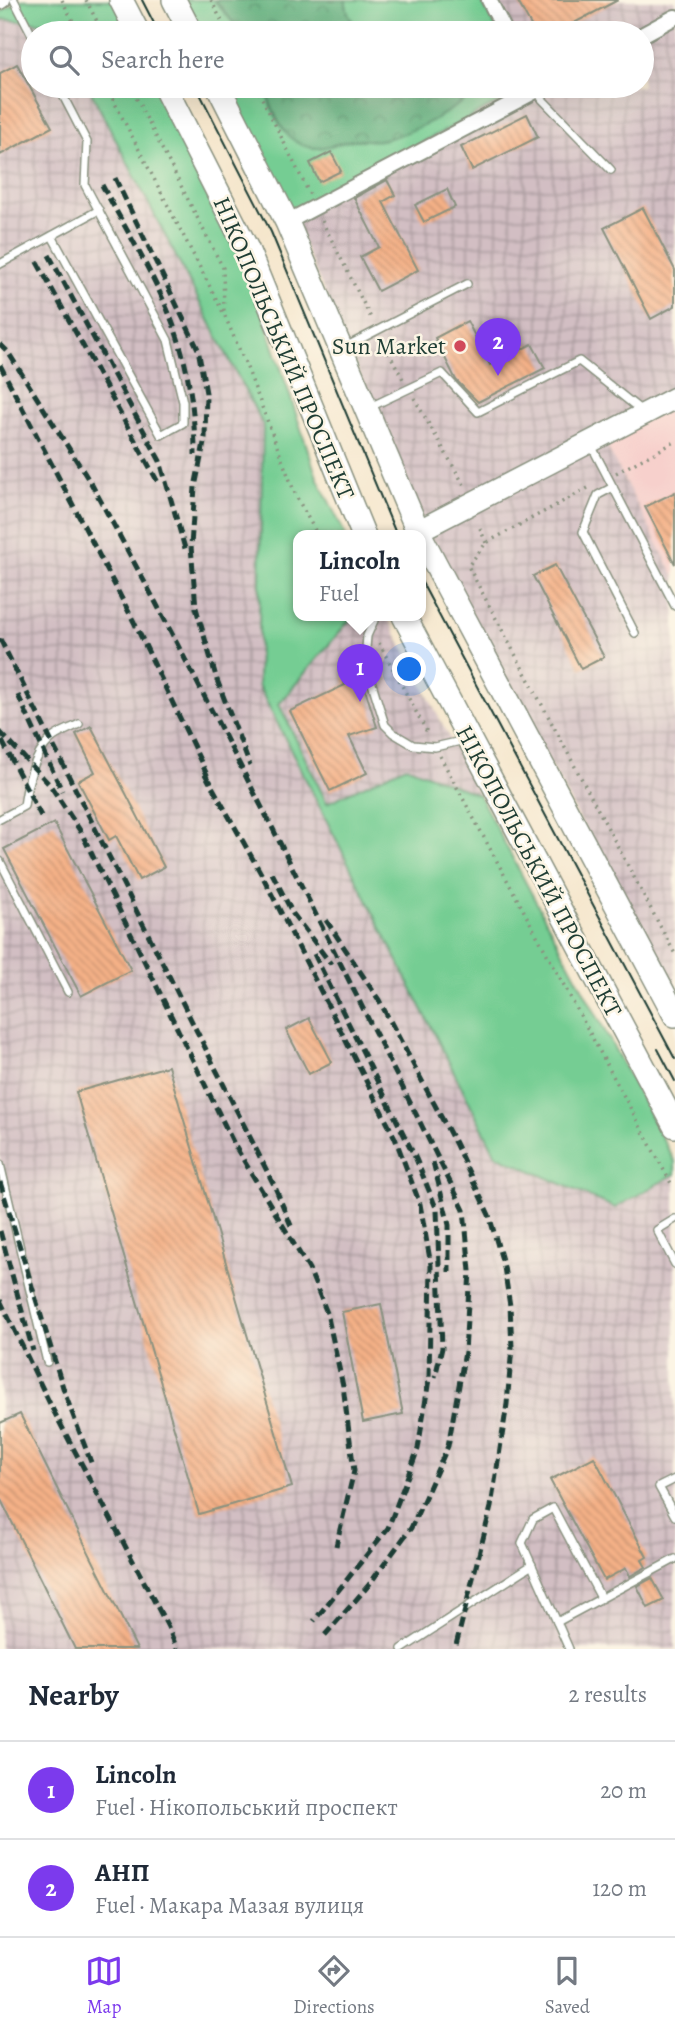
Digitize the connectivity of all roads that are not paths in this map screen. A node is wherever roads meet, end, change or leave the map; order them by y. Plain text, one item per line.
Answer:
1 (14, 0) edge
2 (121, 0) edge
3 (174, 0) edge
4 (489, 0) edge
5 (675, 17) edge
6 (25, 21) edge
7 (132, 21) edge
8 (185, 21) edge
9 (500, 21) edge
10 (654, 28) edge
11 (64, 98) edge
12 (170, 98) edge
13 (224, 98) edge
14 (519, 98) edge
15 (542, 98) edge
16 (611, 170) dead end
17 (99, 210) junction
18 (287, 222) junction
19 (52, 236) junction
20 (0, 264) edge
21 (467, 284) dead end
22 (341, 349) junction
23 (675, 398) edge
24 (366, 408) junction
25 (645, 414) junction
26 (590, 442) junction
27 (613, 487) junction
28 (362, 530) edge
29 (415, 530) edge
30 (426, 530) edge
31 (426, 552) edge
32 (675, 606) edge
33 (374, 621) edge
34 (407, 621) edge
35 (635, 633) dead end
36 (79, 724) dead end
37 (469, 739) junction
38 (0, 819) edge
39 (0, 861) edge
40 (68, 992) dead end
41 (675, 1015) edge
42 (675, 1126) edge
43 (0, 1164) edge
44 (675, 1219) edge
45 (675, 1264) edge
46 (47, 1362) dead end
47 (675, 1479) edge
48 (675, 1516) edge
49 (675, 1559) edge
50 (532, 1565) junction
51 (601, 1598) junction
52 (557, 1622) junction
53 (402, 1649) edge
54 (569, 1649) edge

1 - 6 lane
2 - 7 main road
3 - 8 main road
4 - 9 street
5 - 10 street
11 - 17 lane
12 - 28 main road, НІКОПОЛЬСЬКИЙ ПРОСПЕКТ
13 - 18 main road, НІКОПОЛЬСЬКИЙ ПРОСПЕКТ
14 - 18 street
15 - 16 lane
17 - 19 lane
17 - 19 lane
18 - 22 main road, НІКОПОЛЬСЬКИЙ ПРОСПЕКТ
19 - 20 lane
21 - 22 lane
22 - 24 main road, НІКОПОЛЬСЬКИЙ ПРОСПЕКТ
23 - 25 main road
24 - 25 lane
24 - 29 main road, НІКОПОЛЬСЬКИЙ ПРОСПЕКТ
25 - 26 main road
26 - 27 lane
26 - 30 main road
27 - 32 lane
27 - 35 lane
31 - 41 main road, НІКОПОЛЬСЬКИЙ ПРОСПЕКТ
33 - 37 lane
34 - 37 main road, НІКОПОЛЬСЬКИЙ ПРОСПЕКТ
36 - 38 lane
37 - 42 main road, НІКОПОЛЬСЬКИЙ ПРОСПЕКТ
39 - 40 lane
43 - 46 lane
44 - 45 lane
47 - 48 lane
49 - 51 lane
50 - 51 lane
50 - 52 lane
50 - 53 lane
51 - 52 lane
52 - 54 lane

